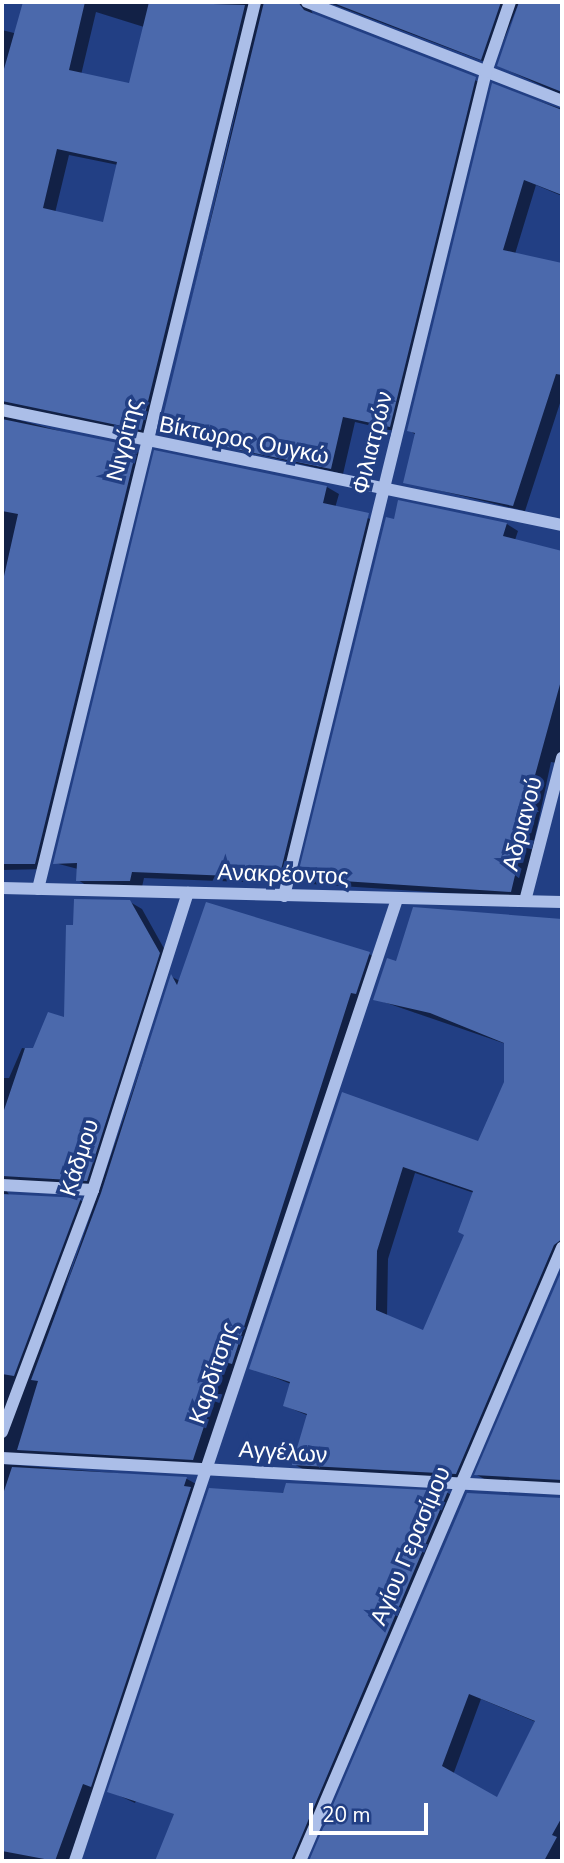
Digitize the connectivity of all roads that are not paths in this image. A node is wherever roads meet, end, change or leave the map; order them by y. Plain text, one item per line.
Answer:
1 (255, 2) edge
2 (307, 2) edge
3 (510, 2) edge
4 (486, 72) junction
5 (562, 100) edge
6 (2, 410) edge
7 (146, 443) junction
8 (383, 490) junction
9 (562, 525) edge
10 (562, 758) edge
11 (2, 888) edge
12 (38, 890) junction
13 (188, 893) junction
14 (284, 896) junction
15 (397, 899) junction
16 (525, 901) junction
17 (562, 901) edge
18 (2, 1185) edge
19 (93, 1190) junction
20 (562, 1248) edge
21 (2, 1432) edge
22 (2, 1458) edge
23 (203, 1469) junction
24 (459, 1486) junction
25 (562, 1489) edge
26 (75, 1861) edge
27 (300, 1861) edge

1 - 7 street, Νιγρίτης
2 - 4 street
3 - 4 street, Φιλιατρών
4 - 5 street
4 - 8 street, Φιλιατρών
6 - 7 street, Βίκτωρος Ουγκώ
7 - 8 street, Βίκτωρος Ουγκώ
7 - 12 street, Νιγρίτης
8 - 9 street, Βίκτωρος Ουγκώ
8 - 14 street, Φιλιατρών
10 - 16 street, Αδριανού
11 - 12 street, Ανακρέοντος
12 - 13 street, Ανακρέοντος
13 - 14 street, Ανακρέοντος
13 - 19 street, Κάδμου
14 - 15 street, Ανακρέοντος
15 - 16 street, Ανακρέοντος
15 - 23 street, Καρδίτσης
16 - 17 street, Ανακρέοντος
18 - 19 street
19 - 21 street, Κάδμου
20 - 24 street, Αγίου Γερασίμου
22 - 23 street, Αγγέλων
23 - 24 street, Αγγέλων
23 - 26 street, Καρδίτσης
24 - 25 street, Αγγέλων
24 - 27 street, Αγίου Γερασίμου

